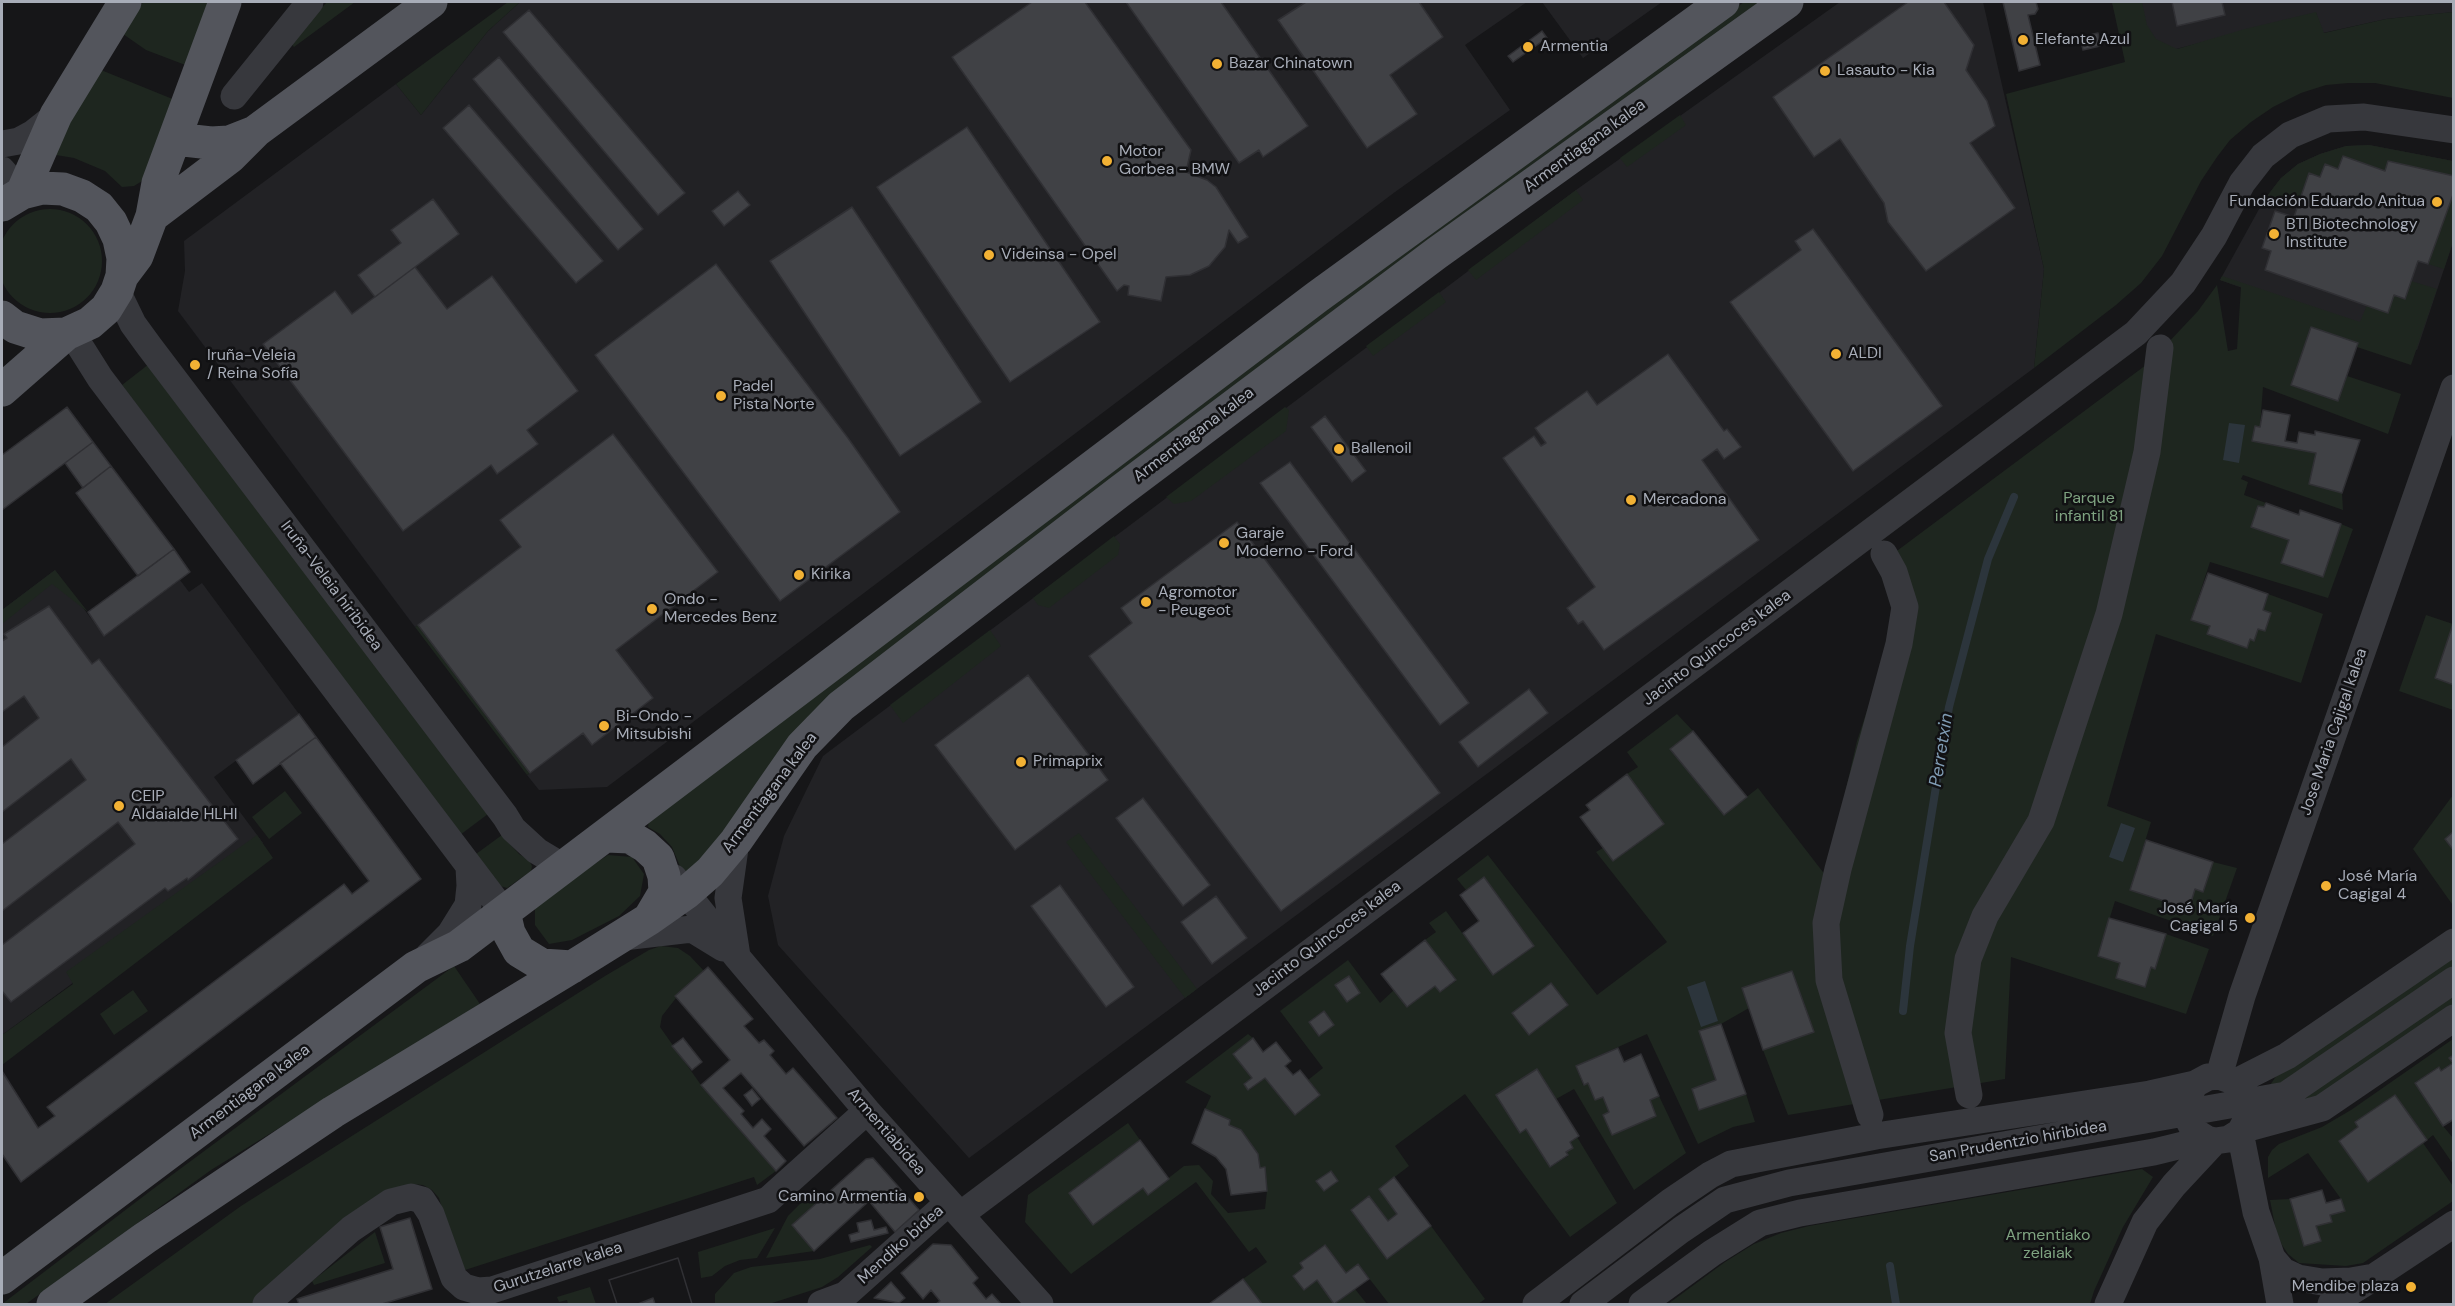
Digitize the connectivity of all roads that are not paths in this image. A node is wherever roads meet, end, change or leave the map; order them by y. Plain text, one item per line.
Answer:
1 (125, 2) edge
2 (225, 2) edge
3 (310, 2) edge
4 (431, 2) edge
5 (1722, 2) edge
6 (1787, 2) edge
7 (234, 96) dead end
8 (56, 115) junction
9 (2454, 130) edge
10 (256, 131) junction
11 (175, 139) junction
12 (2, 144) edge
13 (158, 183) junction
14 (8, 189) edge
15 (99, 207) junction
16 (152, 216) junction
17 (119, 284) junction
18 (2, 317) edge
19 (68, 333) junction
20 (2160, 348) dead end
21 (2454, 388) edge
22 (2, 390) edge
23 (1884, 554) dead end
24 (607, 836) junction
25 (736, 841) junction
26 (658, 858) junction
27 (469, 867) junction
28 (562, 867) junction
29 (686, 893) junction
30 (504, 912) junction
31 (649, 919) junction
32 (619, 937) junction
33 (2454, 942) edge
34 (737, 957) junction
35 (416, 967) junction
36 (572, 967) junction
37 (2454, 980) edge
38 (2454, 1018) edge
39 (2225, 1086) junction
40 (1969, 1095) dead end
41 (867, 1111) junction
42 (2185, 1113) junction
43 (1870, 1115) dead end
44 (2226, 1136) junction
45 (954, 1209) junction
46 (2454, 1224) edge
47 (2272, 1258) junction
48 (2374, 1277) junction
49 (2, 1278) edge
50 (53, 1305) edge
51 (266, 1305) edge
52 (821, 1305) edge
53 (1040, 1305) edge
54 (1536, 1305) edge
55 (1583, 1305) edge
56 (1642, 1305) edge
57 (2108, 1305) edge
58 (2280, 1305) edge
59 (2331, 1305) edge

1 - 8 main road
2 - 11 main road
3 - 7 street
4 - 10 main road
5 - 24 main road, Armentiagana kalea
6 - 25 main road, Armentiagana kalea
8 - 12 street
8 - 14 main road
9 - 45 street, Jacinto Quincoces kalea
10 - 11 main road
10 - 16 main road
11 - 13 main road
13 - 15 main road
13 - 16 main road
14 - 15 main road
15 - 17 main road
16 - 17 main road
17 - 19 main road
17 - 28 street, Iruña-Veleia hiribidea
18 - 19 main road
19 - 22 main road
19 - 27 street
20 - 40 street
21 - 39 street, Jose Maria Cajigal kalea
23 - 43 street
24 - 26 main road
24 - 28 main road, Armentiagana kalea
25 - 29 main road, Armentiagana kalea
25 - 34 street
26 - 29 street, Armentiabidea
26 - 31 main road, Armentiagana kalea
27 - 30 street
27 - 35 street
28 - 30 main road, Armentiagana kalea
29 - 31 main road, Armentiagana kalea
29 - 34 street, Armentiabidea
30 - 35 main road, Armentiagana kalea
30 - 36 main road
31 - 32 main road, Armentiagana kalea
32 - 34 street, Armentiabidea
32 - 36 main road, Armentiagana kalea
33 - 39 street, San Prudentzio hiribidea
34 - 41 street, Armentiabidea
35 - 49 main road, Armentiagana kalea
36 - 50 main road, Armentiagana kalea
37 - 39 street, San Prudentzio hiribidea
38 - 44 street, San Prudentzio hiribidea
39 - 42 street, San Prudentzio hiribidea
39 - 42 street
39 - 44 street
39 - 54 street, San Prudentzio hiribidea
41 - 45 street, Armentiabidea
41 - 51 street, Gurutzelarre kalea
42 - 44 street
42 - 55 street, San Prudentzio hiribidea
44 - 47 street
44 - 56 street, San Prudentzio hiribidea
44 - 57 street
45 - 52 street, Mendiko bidea
45 - 53 street, Armentiabidea
46 - 48 street
47 - 48 street
47 - 58 street
48 - 59 street

